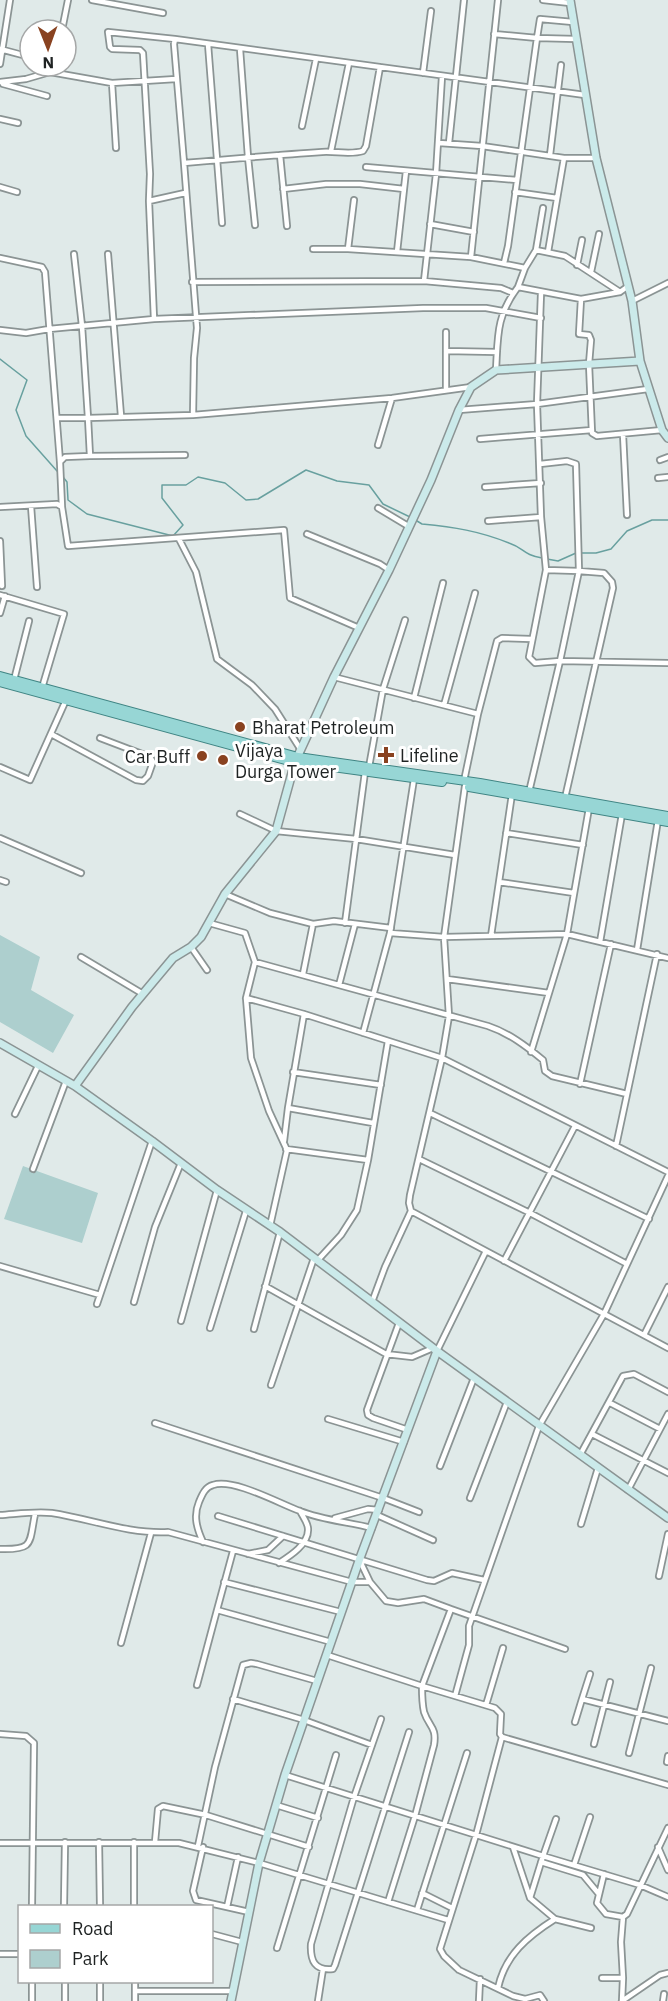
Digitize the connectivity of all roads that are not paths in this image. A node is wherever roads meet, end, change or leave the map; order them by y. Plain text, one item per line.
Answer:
1 (10, 0) edge
2 (68, 0) edge
3 (92, 0) edge
4 (464, 0) edge
5 (498, 0) edge
6 (543, 0) edge
7 (570, 2) edge
8 (431, 11) dead end
9 (163, 13) dead end
10 (64, 18) edge
11 (3, 19) edge
12 (573, 22) junction
13 (494, 34) junction
14 (537, 38) junction
15 (176, 39) junction
16 (576, 39) junction
17 (208, 44) junction
18 (240, 48) junction
19 (1, 50) edge
20 (18, 54) edge
21 (316, 59) junction
22 (349, 63) junction
23 (0, 64) edge
24 (561, 65) dead end
25 (380, 67) junction
26 (423, 73) junction
27 (442, 76) junction
28 (456, 77) junction
29 (176, 79) junction
30 (145, 81) junction
31 (0, 83) edge
32 (112, 83) junction
33 (489, 83) junction
34 (530, 89) junction
35 (558, 93) junction
36 (585, 95) junction
37 (47, 96) dead end
38 (0, 119) edge
39 (18, 123) dead end
40 (302, 126) dead end
41 (439, 143) junction
42 (449, 143) junction
43 (483, 146) junction
44 (116, 148) dead end
45 (331, 151) junction
46 (521, 152) junction
47 (280, 154) junction
48 (550, 155) junction
49 (248, 157) junction
50 (564, 158) junction
51 (596, 158) junction
52 (215, 160) junction
53 (183, 163) junction
54 (366, 167) dead end
55 (406, 171) junction
56 (436, 174) junction
57 (481, 177) junction
58 (517, 180) junction
59 (0, 187) edge
60 (283, 189) junction
61 (404, 189) junction
62 (17, 192) dead end
63 (516, 192) junction
64 (185, 193) junction
65 (557, 198) junction
66 (354, 200) dead end
67 (149, 201) junction
68 (543, 208) dead end
69 (222, 223) dead end
70 (430, 224) junction
71 (255, 225) dead end
72 (287, 226) dead end
73 (474, 232) junction
74 (599, 234) dead end
75 (582, 240) dead end
76 (313, 249) dead end
77 (348, 249) junction
78 (536, 250) junction
79 (397, 252) junction
80 (548, 252) junction
81 (74, 254) dead end
82 (427, 254) junction
83 (108, 255) dead end
84 (471, 257) junction
85 (0, 258) edge
86 (504, 263) junction
87 (577, 265) junction
88 (525, 268) junction
89 (591, 272) junction
90 (424, 281) junction
91 (192, 282) junction
92 (668, 283) edge
93 (518, 287) junction
94 (627, 287) junction
95 (620, 292) junction
96 (513, 293) junction
97 (541, 293) junction
98 (581, 299) junction
99 (632, 301) junction
100 (503, 311) junction
101 (195, 318) junction
102 (540, 318) junction
103 (154, 319) junction
104 (113, 323) junction
105 (82, 326) junction
106 (49, 329) junction
107 (0, 330) edge
108 (446, 332) dead end
109 (446, 351) junction
110 (497, 352) junction
111 (640, 361) junction
112 (589, 364) junction
113 (537, 369) junction
114 (496, 370) junction
115 (471, 387) junction
116 (648, 389) junction
117 (446, 390) junction
118 (590, 397) junction
119 (392, 398) junction
120 (537, 404) junction
121 (459, 410) junction
122 (193, 415) junction
123 (121, 416) junction
124 (57, 418) junction
125 (88, 418) junction
126 (592, 430) junction
127 (662, 430) junction
128 (538, 434) junction
129 (623, 434) junction
130 (668, 438) edge
131 (480, 439) dead end
132 (378, 445) dead end
133 (185, 455) dead end
134 (90, 456) junction
135 (668, 457) edge
136 (660, 460) dead end
137 (60, 462) junction
138 (540, 464) junction
139 (668, 477) edge
140 (658, 478) dead end
141 (541, 483) junction
142 (485, 487) dead end
143 (31, 506) junction
144 (0, 507) edge
145 (62, 507) junction
146 (378, 508) dead end
147 (627, 515) dead end
148 (542, 517) junction
149 (488, 520) dead end
150 (409, 524) junction
151 (307, 534) dead end
152 (179, 538) junction
153 (0, 541) edge
154 (389, 570) junction
155 (546, 570) junction
156 (579, 571) junction
157 (443, 582) dead end
158 (2, 586) dead end
159 (37, 588) dead end
160 (475, 593) dead end
161 (2, 595) edge
162 (0, 613) edge
163 (405, 620) dead end
164 (30, 621) dead end
165 (359, 628) junction
166 (531, 639) junction
167 (560, 661) junction
168 (595, 663) junction
169 (668, 663) edge
170 (0, 676) edge
171 (334, 677) junction
172 (14, 680) junction
173 (0, 682) edge
174 (42, 688) junction
175 (383, 689) junction
176 (414, 698) junction
177 (66, 700) junction
178 (444, 705) junction
179 (478, 714) junction
180 (51, 734) junction
181 (100, 738) dead end
182 (298, 756) junction
183 (0, 767) edge
184 (367, 769) junction
185 (414, 779) junction
186 (465, 783) junction
187 (530, 792) junction
188 (512, 794) junction
189 (565, 798) junction
190 (589, 808) junction
191 (240, 814) dead end
192 (622, 814) junction
193 (668, 816) edge
194 (658, 820) junction
195 (668, 822) edge
196 (276, 831) junction
197 (506, 832) junction
198 (0, 838) edge
199 (356, 839) junction
200 (583, 845) junction
201 (405, 847) junction
202 (455, 855) junction
203 (81, 873) dead end
204 (499, 882) junction
205 (574, 893) junction
206 (225, 894) junction
207 (209, 922) junction
208 (345, 923) junction
209 (313, 924) junction
210 (355, 924) junction
211 (391, 931) junction
212 (567, 934) junction
213 (491, 936) junction
214 (444, 937) junction
215 (600, 942) junction
216 (610, 944) junction
217 (191, 947) junction
218 (637, 950) junction
219 (657, 954) junction
220 (81, 957) dead end
221 (668, 958) edge
222 (255, 962) junction
223 (207, 970) dead end
224 (303, 974) junction
225 (447, 979) junction
226 (339, 985) junction
227 (549, 993) junction
228 (143, 994) junction
229 (374, 995) junction
230 (246, 998) junction
231 (304, 1014) junction
232 (449, 1016) junction
233 (363, 1034) junction
234 (388, 1041) junction
235 (0, 1043) edge
236 (531, 1052) junction
237 (442, 1059) junction
238 (38, 1066) junction
239 (293, 1072) junction
240 (66, 1081) junction
241 (580, 1084) junction
242 (381, 1085) junction
243 (75, 1086) junction
244 (627, 1094) junction
245 (288, 1108) junction
246 (430, 1113) junction
247 (15, 1114) dead end
248 (373, 1123) junction
249 (575, 1126) junction
250 (152, 1141) junction
251 (616, 1146) junction
252 (287, 1150) junction
253 (419, 1159) junction
254 (368, 1160) junction
255 (181, 1163) junction
256 (33, 1169) dead end
257 (552, 1171) junction
258 (668, 1174) edge
259 (217, 1190) junction
260 (246, 1211) junction
261 (411, 1211) junction
262 (530, 1213) junction
263 (649, 1219) junction
264 (270, 1226) junction
265 (280, 1232) junction
266 (486, 1251) junction
267 (316, 1259) junction
268 (504, 1261) junction
269 (627, 1264) junction
270 (0, 1266) edge
271 (265, 1286) junction
272 (668, 1287) edge
273 (100, 1295) junction
274 (134, 1302) dead end
275 (372, 1302) junction
276 (97, 1304) dead end
277 (299, 1305) junction
278 (604, 1314) junction
279 (181, 1321) dead end
280 (399, 1323) junction
281 (210, 1328) dead end
282 (254, 1329) dead end
283 (644, 1335) junction
284 (668, 1348) edge
285 (435, 1350) junction
286 (387, 1354) junction
287 (474, 1378) junction
288 (271, 1385) dead end
289 (668, 1392) edge
290 (507, 1402) junction
291 (610, 1403) junction
292 (668, 1414) edge
293 (328, 1419) dead end
294 (154, 1423) dead end
295 (539, 1426) junction
296 (660, 1429) junction
297 (408, 1430) junction
298 (592, 1434) junction
299 (404, 1442) junction
300 (580, 1455) junction
301 (643, 1461) junction
302 (440, 1466) dead end
303 (598, 1468) junction
304 (668, 1473) edge
305 (628, 1490) junction
306 (383, 1498) junction
307 (470, 1498) dead end
308 (300, 1511) junction
309 (378, 1512) junction
310 (418, 1512) dead end
311 (35, 1514) junction
312 (0, 1515) edge
313 (218, 1516) dead end
314 (668, 1518) edge
315 (332, 1519) junction
316 (581, 1524) dead end
317 (372, 1528) junction
318 (151, 1533) junction
319 (668, 1534) edge
320 (283, 1536) junction
321 (433, 1540) dead end
322 (203, 1542) junction
323 (304, 1542) junction
324 (0, 1549) edge
325 (232, 1551) junction
326 (245, 1554) junction
327 (360, 1559) junction
328 (665, 1561) edge
329 (279, 1563) junction
330 (659, 1576) dead end
331 (484, 1580) junction
332 (224, 1582) junction
333 (352, 1582) junction
334 (370, 1582) junction
335 (451, 1609) junction
336 (217, 1611) junction
337 (341, 1612) junction
338 (472, 1616) junction
339 (331, 1642) junction
340 (121, 1643) dead end
341 (503, 1648) dead end
342 (566, 1649) dead end
343 (327, 1655) junction
344 (651, 1668) dead end
345 (590, 1674) dead end
346 (318, 1681) junction
347 (610, 1682) dead end
348 (197, 1685) dead end
349 (422, 1686) junction
350 (454, 1696) junction
351 (233, 1699) junction
352 (582, 1699) junction
353 (486, 1705) junction
354 (603, 1705) junction
355 (639, 1714) junction
356 (381, 1719) dead end
357 (304, 1720) junction
358 (668, 1721) edge
359 (575, 1722) dead end
360 (409, 1732) dead end
361 (0, 1734) edge
362 (502, 1737) junction
363 (594, 1744) dead end
364 (372, 1745) junction
365 (467, 1753) dead end
366 (629, 1753) dead end
367 (336, 1755) dead end
368 (285, 1775) junction
369 (668, 1785) edge
370 (327, 1788) junction
371 (354, 1797) junction
372 (276, 1805) junction
373 (386, 1807) junction
374 (206, 1815) junction
375 (415, 1816) junction
376 (590, 1817) dead end
377 (318, 1818) junction
378 (556, 1819) dead end
379 (444, 1825) junction
380 (668, 1828) edge
381 (268, 1833) junction
382 (477, 1835) junction
383 (65, 1842) junction
384 (99, 1842) junction
385 (134, 1842) junction
386 (155, 1842) junction
387 (0, 1843) edge
388 (31, 1843) junction
389 (513, 1846) junction
390 (200, 1847) junction
391 (309, 1847) junction
392 (658, 1847) junction
393 (543, 1856) junction
394 (238, 1857) junction
395 (259, 1863) junction
396 (541, 1863) junction
397 (574, 1865) junction
398 (668, 1870) edge
399 (604, 1874) junction
400 (300, 1875) junction
401 (328, 1884) junction
402 (640, 1886) junction
403 (357, 1892) junction
404 (422, 1893) junction
405 (598, 1893) junction
406 (668, 1897) edge
407 (530, 1898) junction
408 (388, 1902) junction
409 (32, 1905) edge
410 (64, 1905) edge
411 (100, 1905) edge
412 (134, 1905) edge
413 (227, 1907) junction
414 (452, 1908) junction
415 (417, 1910) junction
416 (249, 1912) junction
417 (623, 1917) junction
418 (555, 1918) junction
419 (448, 1920) junction
420 (591, 1928) dead end
421 (213, 1934) edge
422 (242, 1942) junction
423 (277, 1948) dead end
424 (0, 1954) edge
425 (18, 1954) edge
426 (323, 1969) junction
427 (668, 1972) edge
428 (602, 1978) dead end
429 (623, 1978) junction
430 (480, 1979) junction
431 (32, 1983) edge
432 (64, 1983) edge
433 (100, 1983) edge
434 (135, 1983) edge
435 (498, 1988) junction
436 (135, 1991) junction
437 (233, 1991) junction
438 (664, 1994) dead end
439 (525, 2000) edge
440 (32, 2001) edge
441 (65, 2001) edge
442 (100, 2001) edge
443 (135, 2001) edge
444 (231, 2001) edge
445 (318, 2001) edge
446 (479, 2001) edge
447 (544, 2001) edge
448 (622, 2001) edge
449 (663, 2001) edge

1 - 11 street
2 - 10 street
3 - 9 street
4 - 28 street
5 - 13 street
6 - 7 street
7 - 12 street
8 - 26 street
11 - 19 street
12 - 14 street
12 - 16 street
13 - 14 street
13 - 33 street
14 - 16 street
14 - 34 street
15 - 17 street
15 - 29 street
15 - 30 street
16 - 36 street
17 - 18 street
17 - 52 street
18 - 21 street
18 - 49 street
19 - 20 street
19 - 23 street
21 - 22 street
21 - 40 street
22 - 25 street
22 - 45 street
24 - 35 street
25 - 26 street
25 - 45 street
26 - 27 street
27 - 28 street
27 - 41 street
28 - 33 street
28 - 42 street
29 - 30 street
29 - 53 street
30 - 32 street
30 - 67 street
31 - 32 street
31 - 37 street
32 - 44 street
33 - 34 street
33 - 43 street
34 - 35 street
34 - 46 street
35 - 36 street
35 - 48 street
36 - 51 street
38 - 39 street
41 - 42 street
41 - 56 street
42 - 43 street
43 - 46 street
43 - 57 street
45 - 47 street
46 - 48 street
46 - 58 street
47 - 49 street
47 - 60 street
48 - 50 street
49 - 52 street
49 - 71 street
50 - 51 street
50 - 65 street
51 - 94 street
52 - 53 street
52 - 69 street
53 - 64 street
54 - 55 street
55 - 56 street
55 - 61 street
56 - 57 street
56 - 70 street
57 - 58 street
57 - 73 street
58 - 63 street
59 - 62 street
60 - 61 street
60 - 72 street
61 - 79 street
63 - 65 street
63 - 86 street
64 - 67 street
64 - 91 street
65 - 80 street
66 - 77 street
67 - 103 street
68 - 78 street
70 - 73 street
70 - 82 street
73 - 84 street
74 - 89 street
75 - 87 street
76 - 77 street
77 - 79 street
78 - 80 street
78 - 88 street
79 - 82 street
80 - 87 street
81 - 105 street
82 - 84 street
82 - 90 street
83 - 104 street
84 - 86 street
85 - 106 street
86 - 88 street
87 - 89 street
88 - 93 street
89 - 95 street
90 - 91 street
90 - 96 street
91 - 101 street
92 - 99 street
93 - 96 street
93 - 97 street
94 - 95 street
94 - 99 street
95 - 98 street
96 - 100 street
97 - 98 street
97 - 102 street
98 - 112 street
99 - 111 street
100 - 101 street
100 - 102 street
100 - 110 street
101 - 103 street
101 - 122 street
102 - 113 street
103 - 104 street
104 - 105 street
104 - 123 street
105 - 106 street
105 - 125 street
106 - 107 street
106 - 124 street
108 - 109 street
109 - 110 street
109 - 117 street
110 - 114 street
111 - 112 street
111 - 116 street
112 - 113 street
112 - 118 street
113 - 114 street
113 - 120 street
114 - 115 street
115 - 117 street
115 - 121 street
116 - 118 street
116 - 127 street
117 - 119 street
118 - 120 street
118 - 126 street
119 - 122 street
119 - 132 street
120 - 121 street
120 - 128 street
121 - 150 street
122 - 123 street
123 - 125 street
124 - 125 street
124 - 137 street
125 - 134 street
126 - 128 street
126 - 129 street
127 - 129 street
127 - 130 street
128 - 131 street
128 - 138 street
129 - 147 street
133 - 134 street
134 - 137 street
135 - 136 street
137 - 145 street
138 - 141 street
138 - 156 street
139 - 140 street
141 - 142 street
141 - 148 street
143 - 144 street
143 - 145 street
143 - 159 street
145 - 152 street
146 - 150 street
148 - 149 street
148 - 155 street
150 - 154 street
151 - 154 street
152 - 165 street
152 - 182 street
153 - 158 street
154 - 165 street
155 - 156 street
155 - 166 street
156 - 167 street
156 - 168 street
157 - 176 street
160 - 178 street
161 - 162 street
161 - 174 street
163 - 175 street
164 - 172 street
165 - 171 street
166 - 167 street
166 - 179 street
167 - 168 street
167 - 187 street
168 - 169 street
168 - 189 street
170 - 172 main road
171 - 175 street
171 - 182 street
172 - 174 main road
173 - 177 main road
174 - 182 main road
175 - 176 street
175 - 184 street
176 - 178 street
177 - 180 street
177 - 182 main road
178 - 179 street
179 - 186 street
180 - 181 street
180 - 183 street
182 - 184 main road
182 - 196 street
184 - 185 main road
184 - 186 main road
184 - 199 street
185 - 186 main road
185 - 201 street
186 - 187 main road
186 - 188 main road
186 - 202 street
187 - 189 main road
188 - 190 main road
188 - 197 street
189 - 193 main road
190 - 192 main road
190 - 200 street
191 - 196 street
192 - 194 main road
192 - 215 street
194 - 195 main road
194 - 218 street
196 - 199 street
196 - 206 street
197 - 200 street
197 - 204 street
198 - 203 street
199 - 201 street
199 - 208 street
200 - 205 street
201 - 202 street
201 - 211 street
202 - 214 street
204 - 205 street
204 - 213 street
205 - 212 street
206 - 207 street
206 - 209 street
207 - 217 street
207 - 222 street
208 - 209 street
208 - 210 street
209 - 224 street
210 - 211 street
210 - 226 street
211 - 214 street
211 - 229 street
212 - 213 street
212 - 215 street
212 - 227 street
213 - 214 street
214 - 225 street
215 - 216 street
216 - 218 street
216 - 241 street
217 - 223 street
217 - 228 street
218 - 219 street
219 - 221 street
219 - 244 street
220 - 228 street
222 - 224 street
222 - 230 street
224 - 226 street
225 - 227 street
225 - 232 street
226 - 229 street
227 - 236 street
228 - 243 street
229 - 232 street
229 - 233 street
230 - 231 street
230 - 252 street
231 - 233 street
231 - 239 street
232 - 236 street
232 - 237 street
233 - 234 street
234 - 237 street
234 - 242 street
235 - 238 street
236 - 241 street
237 - 246 street
237 - 249 street
238 - 240 street
238 - 247 street
239 - 242 street
239 - 245 street
240 - 243 street
240 - 256 street
241 - 244 street
242 - 248 street
243 - 250 street
244 - 251 street
245 - 248 street
245 - 252 street
246 - 253 street
246 - 257 street
248 - 254 street
249 - 251 street
249 - 257 street
250 - 255 street
250 - 273 street
251 - 258 street
252 - 254 street
252 - 264 street
253 - 261 street
253 - 262 street
254 - 267 street
255 - 259 street
255 - 274 street
257 - 262 street
257 - 263 street
258 - 263 street
259 - 260 street
259 - 279 street
260 - 264 street
260 - 281 street
261 - 266 street
261 - 275 street
262 - 268 street
262 - 269 street
263 - 269 street
264 - 265 street
265 - 267 street
265 - 271 street
266 - 268 street
266 - 285 street
267 - 275 street
267 - 277 street
268 - 278 street
269 - 278 street
270 - 273 street
271 - 277 street
271 - 282 street
272 - 283 street
273 - 276 street
275 - 280 street
277 - 286 street
277 - 288 street
278 - 283 street
278 - 295 street
280 - 285 street
280 - 286 street
283 - 284 street
285 - 286 street
285 - 287 street
285 - 297 street
286 - 297 street
287 - 290 street
287 - 302 street
289 - 291 street
290 - 295 street
290 - 307 street
291 - 296 street
291 - 298 street
292 - 296 street
293 - 299 street
294 - 306 street
295 - 300 street
295 - 331 street
296 - 301 street
297 - 299 street
298 - 300 street
298 - 301 street
299 - 306 street
300 - 303 street
301 - 304 street
301 - 305 street
303 - 305 street
303 - 316 street
305 - 314 street
306 - 309 street
306 - 310 street
308 - 315 street
308 - 322 street
308 - 323 street
309 - 315 street
309 - 317 street
309 - 321 street
311 - 312 street
311 - 318 street
311 - 324 street
313 - 320 street
315 - 317 street
317 - 327 street
318 - 322 street
318 - 340 street
319 - 328 street
320 - 323 street
320 - 326 street
322 - 325 street
323 - 327 street
323 - 329 street
325 - 326 street
325 - 332 street
326 - 329 street
327 - 331 street
327 - 333 street
327 - 334 street
328 - 330 street
329 - 333 street
331 - 338 street
332 - 336 street
332 - 337 street
333 - 334 street
333 - 337 street
334 - 335 street
335 - 338 street
335 - 349 street
336 - 339 street
336 - 348 street
337 - 339 street
338 - 342 street
338 - 350 street
339 - 343 street
341 - 353 street
343 - 346 street
343 - 349 street
344 - 355 street
345 - 352 street
346 - 351 street
346 - 357 street
347 - 354 street
349 - 350 street
349 - 375 street
350 - 353 street
351 - 357 street
351 - 374 street
352 - 354 street
352 - 359 street
353 - 362 street
354 - 355 street
354 - 363 street
355 - 358 street
355 - 366 street
356 - 364 street
357 - 364 street
357 - 368 street
360 - 373 street
361 - 388 street
362 - 369 street
362 - 382 street
364 - 371 street
365 - 379 street
367 - 370 street
368 - 370 street
368 - 372 street
370 - 371 street
370 - 377 street
371 - 373 street
371 - 401 street
372 - 377 street
372 - 381 street
373 - 375 street
373 - 403 street
374 - 381 street
374 - 386 street
374 - 390 street
375 - 379 street
375 - 408 street
376 - 397 street
377 - 391 street
378 - 393 street
379 - 382 street
379 - 404 street
380 - 392 street
381 - 391 street
381 - 395 street
382 - 389 street
382 - 414 street
383 - 384 street
383 - 388 street
383 - 410 street
384 - 385 street
384 - 411 street
385 - 386 street
385 - 412 street
386 - 390 street
387 - 388 street
388 - 409 street
389 - 393 street
389 - 407 street
390 - 394 street
390 - 413 street
391 - 400 street
392 - 398 street
392 - 402 street
393 - 396 street
393 - 397 street
394 - 395 street
394 - 413 street
395 - 400 street
395 - 416 street
396 - 405 street
396 - 407 street
397 - 399 street
399 - 402 street
399 - 405 street
400 - 401 street
400 - 423 street
401 - 403 street
401 - 426 street
402 - 406 street
402 - 417 street
403 - 408 street
403 - 426 street
404 - 414 street
404 - 415 street
405 - 417 street
407 - 418 street
408 - 415 street
413 - 416 street
414 - 419 street
415 - 419 street
416 - 422 street
417 - 429 street
418 - 420 street
418 - 435 street
419 - 430 street
421 - 422 street
422 - 437 street
424 - 425 street
426 - 445 street
427 - 448 street
428 - 429 street
429 - 448 street
430 - 435 street
430 - 446 street
431 - 440 street
432 - 441 street
433 - 442 street
434 - 436 street
435 - 439 street
436 - 437 street
436 - 443 street
437 - 444 street
438 - 449 street
439 - 447 street

